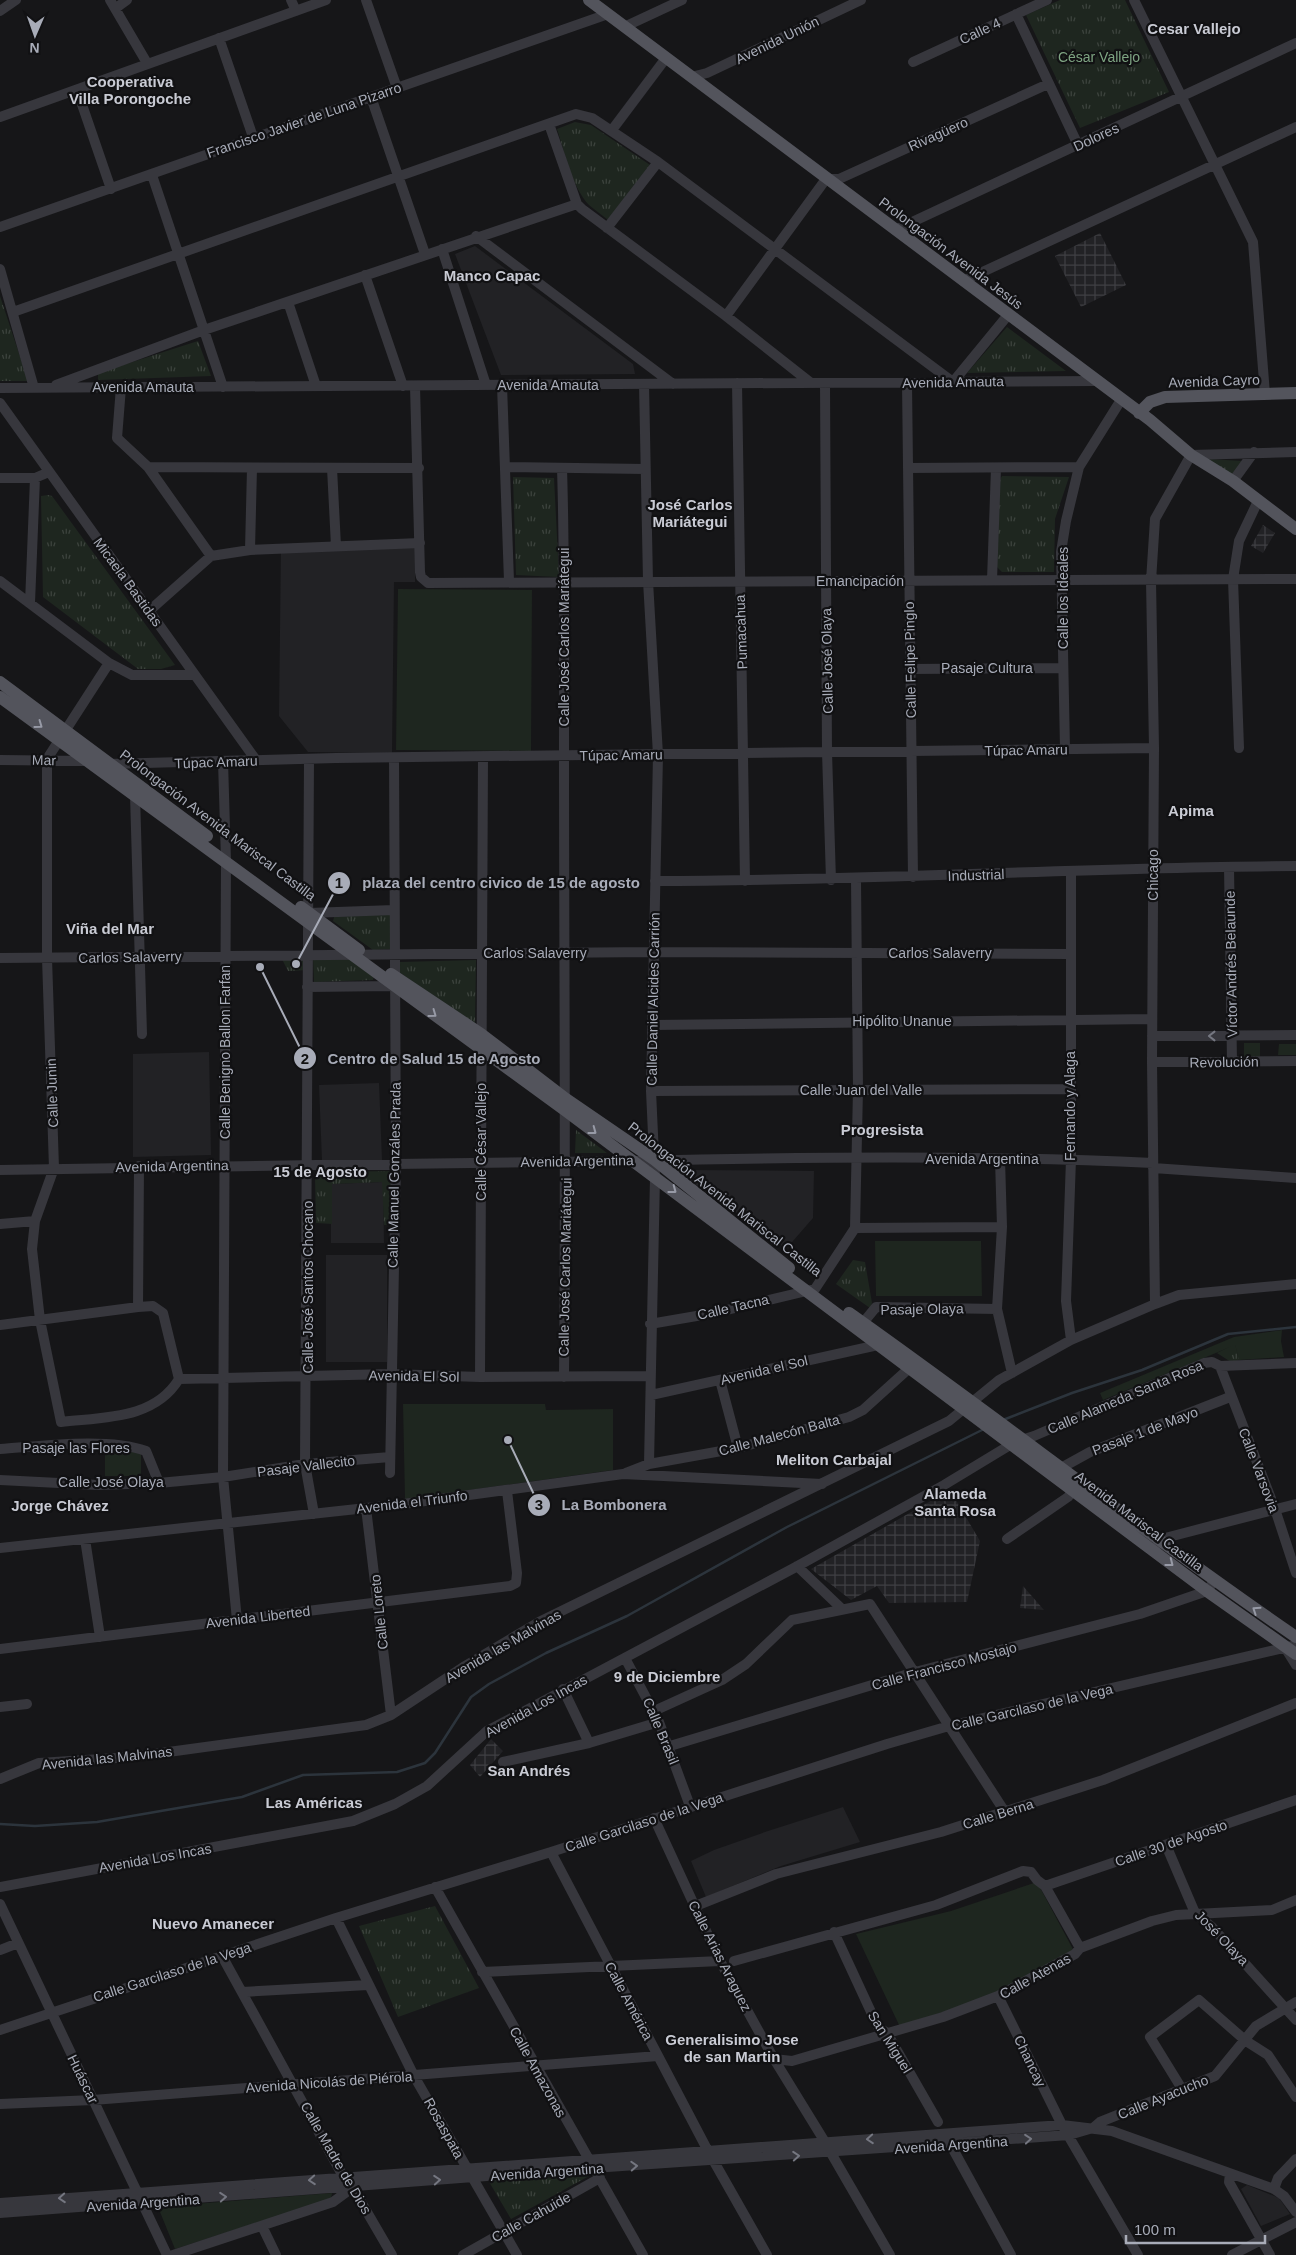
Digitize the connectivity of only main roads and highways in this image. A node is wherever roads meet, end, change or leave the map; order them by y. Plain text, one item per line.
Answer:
1 (588, 0) edge
2 (1296, 393) edge
3 (1139, 413) junction
4 (1296, 529) edge
5 (0, 682) edge
6 (0, 697) edge
7 (62, 735) junction
8 (138, 790) junction
9 (309, 918) junction
10 (394, 981) junction
11 (566, 1105) junction
12 (811, 1290) junction
13 (860, 1326) junction
14 (914, 1364) junction
15 (974, 1410) joint
16 (1016, 1442) junction
17 (1077, 1486) junction
18 (1211, 1586) junction
19 (1296, 1637) edge
20 (1293, 1649) edge

1 - 3 main road, Prolongación Avenida Jesús
2 - 3 main road, Avenida Cayro
3 - 4 main road, Prolongación Avenida Jesús
5 - 7 main road, Prolongación Avenida Mariscal Castilla
6 -> 7 main road, Prolongación Avenida Mariscal Castilla
7 - 8 main road, Prolongación Avenida Mariscal Castilla
7 - 8 main road, Prolongación Avenida Mariscal Castilla
8 - 9 main road, Prolongación Avenida Mariscal Castilla
9 - 10 main road, Prolongación Avenida Mariscal Castilla
9 - 10 main road, Prolongación Avenida Mariscal Castilla
10 -> 11 main road, Prolongación Avenida Mariscal Castilla
10 - 11 main road, Prolongación Avenida Mariscal Castilla
11 -> 12 main road, Prolongación Avenida Mariscal Castilla
11 - 12 main road, Prolongación Avenida Mariscal Castilla
12 - 13 main road, Prolongación Avenida Mariscal Castilla
13 - 14 main road, Prolongación Avenida Mariscal Castilla
13 - 14 main road, Prolongación Avenida Mariscal Castilla
14 - 15 main road, Prolongación Avenida Mariscal Castilla
15 - 16 main road, Avenida Mariscal Castilla
16 - 17 main road, Avenida Mariscal Castilla
16 - 17 main road, Avenida Mariscal Castilla
17 - 18 main road, Avenida Mariscal Castilla
19 -> 18 main road, Avenida Mariscal Castilla
18 - 20 main road, Avenida Mariscal Castilla

